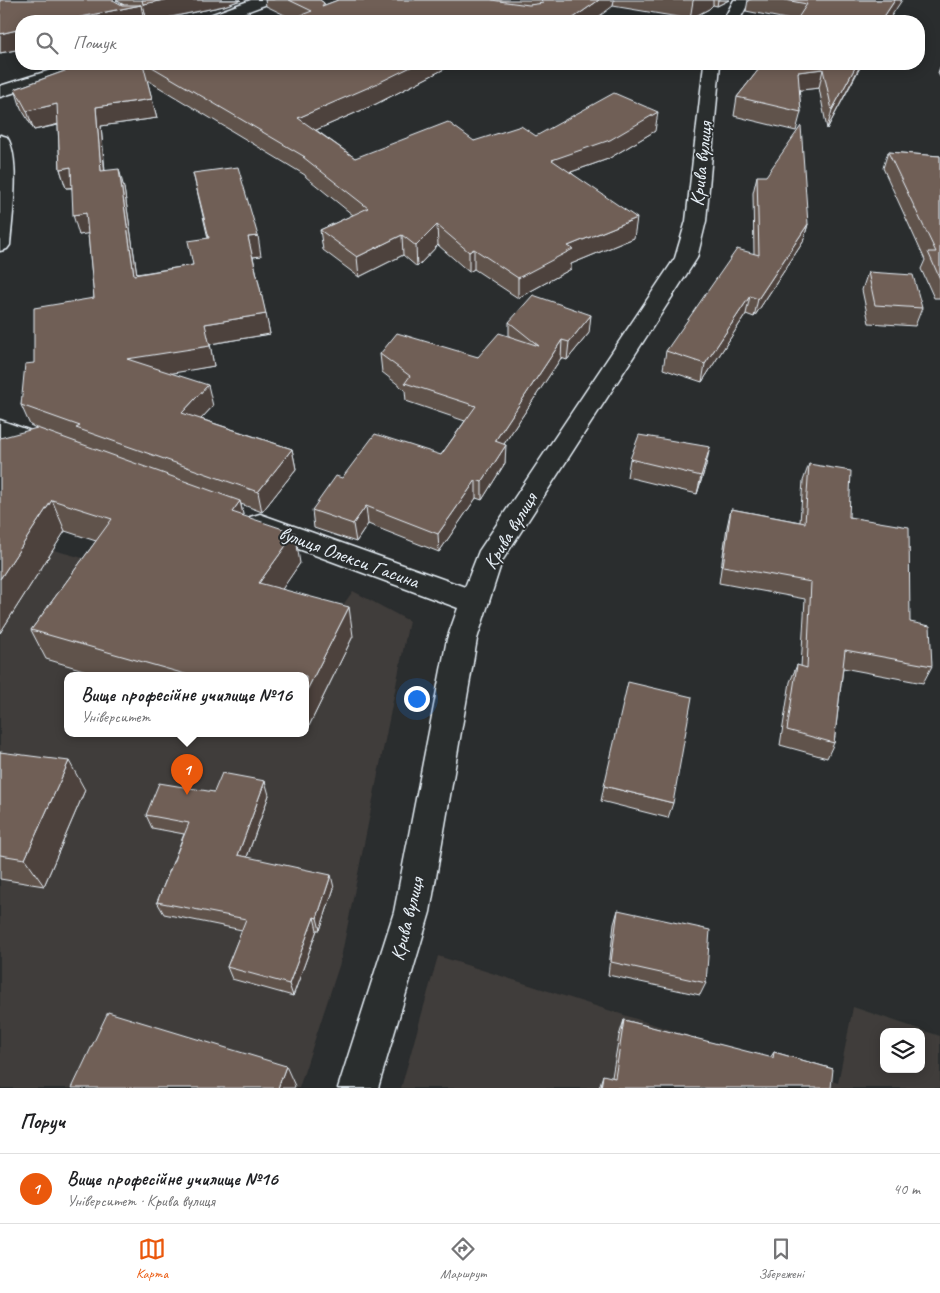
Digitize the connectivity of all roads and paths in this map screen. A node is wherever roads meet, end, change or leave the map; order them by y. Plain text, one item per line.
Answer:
1 (265, 0) edge
2 (742, 0) edge
3 (224, 15) edge
4 (734, 15) edge
5 (68, 70) edge
6 (711, 70) edge
7 (0, 92) edge
8 (0, 141) edge
9 (0, 245) edge
10 (0, 429) edge
11 (74, 456) edge
12 (241, 517) edge
13 (474, 602) junction
14 (358, 1088) edge

1 - 3 street
2 - 4 street
5 - 7 street
6 - 13 street, Крива вулиця
8 - 9 street
10 - 11 street
12 - 13 street, вулиця Олекси Гасина
13 - 14 street, Крива вулиця

